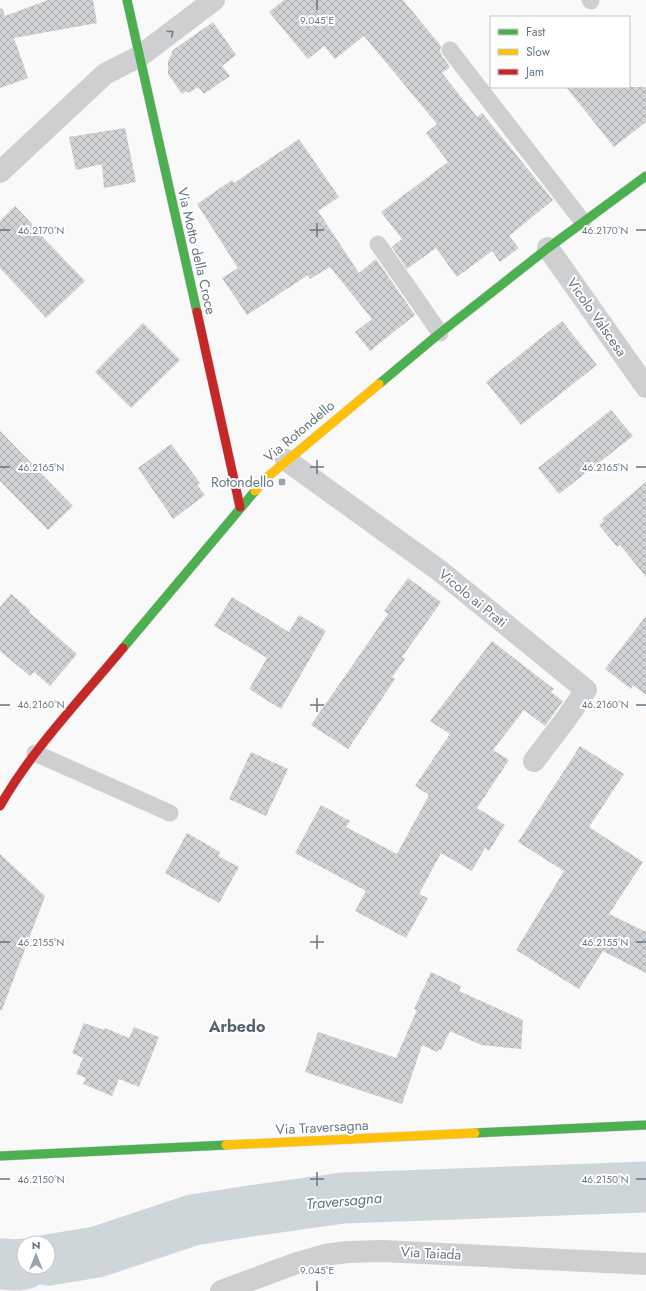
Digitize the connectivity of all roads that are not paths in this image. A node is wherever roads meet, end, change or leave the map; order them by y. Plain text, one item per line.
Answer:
1 (127, 0) edge
2 (214, 0) edge
3 (450, 50) dead end
4 (140, 56) junction
5 (0, 172) edge
6 (646, 176) edge
7 (583, 222) junction
8 (378, 244) dead end
9 (548, 248) junction
10 (440, 333) junction
11 (646, 387) edge
12 (286, 460) junction
13 (240, 507) junction
14 (35, 753) junction
15 (534, 761) dead end
16 (0, 806) edge
17 (170, 813) dead end
18 (646, 1125) edge
19 (0, 1156) edge
20 (646, 1264) edge
21 (221, 1291) edge

1 - 4 street, Via Motto della Croce
4 -> 2 street
3 - 7 lane
4 - 5 street
4 - 13 street, Via Motto della Croce
6 - 7 street, Via Rotondello
7 - 9 street, Via Rotondello
8 - 10 lane
9 - 10 street, Via Rotondello
9 - 11 street, Vicolo Valscesa
10 - 12 street, Via Rotondello
12 - 13 street, Via Rotondello
12 - 15 street, Vicolo ai Prati
13 - 14 street, Via Rotondello
14 - 16 street, Via Rotondello
14 - 17 lane
18 - 19 street, Via Traversagna
20 - 21 street, Via Taiada

